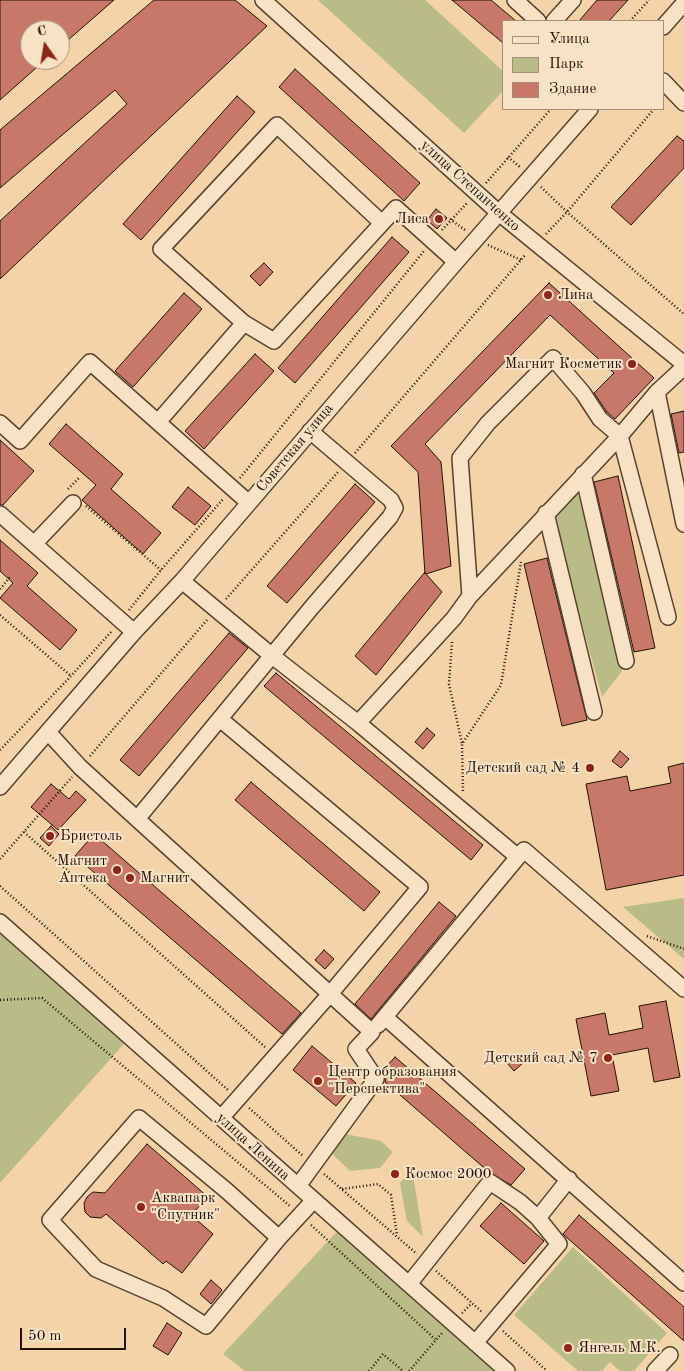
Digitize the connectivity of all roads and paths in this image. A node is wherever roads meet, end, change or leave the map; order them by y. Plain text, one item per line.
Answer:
1 (514, 0) edge
2 (573, 0) edge
3 (649, 0) edge
4 (268, 1) edge
5 (684, 3) edge
6 (537, 20) edge
7 (555, 20) edge
8 (631, 20) edge
9 (664, 26) edge
10 (664, 82) edge
11 (684, 103) edge
12 (550, 110) edge
13 (589, 110) edge
14 (653, 110) edge
15 (477, 194) junction
16 (567, 212) junction
17 (499, 213) junction
18 (382, 223) junction
19 (432, 241) junction
20 (536, 244) junction
21 (456, 262) junction
22 (684, 314) edge
23 (244, 324) junction
24 (684, 366) edge
25 (657, 392) junction
26 (158, 422) junction
27 (0, 423) edge
28 (310, 431) junction
29 (620, 436) junction
30 (346, 462) junction
31 (583, 474) junction
32 (80, 477) dead end
33 (233, 487) junction
34 (74, 498) junction
35 (249, 503) junction
36 (0, 514) edge
37 (546, 514) junction
38 (684, 524) edge
39 (525, 538) junction
40 (34, 544) junction
41 (161, 570) junction
42 (11, 576) dead end
43 (182, 581) junction
44 (0, 589) edge
45 (470, 596) junction
46 (216, 609) junction
47 (0, 615) edge
48 (668, 617) dead end
49 (454, 618) junction
50 (121, 620) junction
51 (134, 632) junction
52 (271, 655) junction
53 (626, 660) dead end
54 (71, 676) junction
55 (594, 712) dead end
56 (220, 719) junction
57 (358, 723) junction
58 (48, 732) junction
59 (462, 744) junction
60 (0, 750) edge
61 (80, 767) junction
62 (0, 787) edge
63 (463, 810) junction
64 (137, 819) junction
65 (24, 832) junction
66 (518, 857) junction
67 (0, 859) edge
68 (0, 886) edge
69 (0, 922) edge
70 (684, 990) edge
71 (330, 994) junction
72 (0, 1000) edge
73 (384, 1016) junction
74 (372, 1032) junction
75 (275, 1056) junction
76 (238, 1098) junction
77 (221, 1118) junction
78 (314, 1166) junction
79 (569, 1179) junction
80 (298, 1186) junction
81 (342, 1189) junction
82 (314, 1200) junction
83 (300, 1214) junction
84 (538, 1218) junction
85 (398, 1236) junction
86 (279, 1238) junction
87 (427, 1263) junction
88 (684, 1283) edge
89 (408, 1284) junction
90 (472, 1303) junction
91 (493, 1322) junction
92 (453, 1323) junction
93 (435, 1339) junction
94 (475, 1343) junction
95 (670, 1355) dead end
96 (369, 1371) edge
97 (403, 1371) edge
98 (409, 1371) edge
99 (507, 1371) edge
100 (547, 1371) edge
101 (655, 1371) edge

1 - 6 street
2 - 7 street
3 - 8 path
4 - 15 street, улица Степанченко
5 - 9 street
10 - 11 street
12 - 15 path
13 - 17 street, Советская улица
14 - 16 path
15 - 17 street, улица Степанченко
15 - 19 path
16 - 20 path
16 - 22 path
17 - 20 street, улица Степанченко
17 - 21 street, Советская улица
18 - 19 street
18 - 23 street
18 - 23 street
19 - 21 street
19 - 33 path
20 - 24 street, улица Степанченко
20 - 30 path
21 - 28 street, Советская улица
23 - 26 street
24 - 25 street
25 - 29 street
25 - 38 street
26 - 27 street
26 - 33 street
28 - 30 street
28 - 35 street, Советская улица
29 - 31 street
29 - 45 street
29 - 48 street
30 - 46 path
30 - 52 street
31 - 37 street
31 - 53 street
32 - 34 path
33 - 35 street
33 - 41 path
34 - 40 street
34 - 41 path
35 - 43 street, Советская улица
36 - 40 street
37 - 39 street
37 - 55 street
39 - 45 street
39 - 59 path
40 - 50 street
41 - 50 path
42 - 44 path
43 - 46 street
43 - 51 street, Советская улица
45 - 49 street
46 - 52 street
46 - 61 path
47 - 54 path
49 - 57 street
49 - 59 path
50 - 51 street
50 - 54 path
51 - 58 street, Советская улица
52 - 56 street
52 - 57 street
54 - 60 path
56 - 64 street
56 - 71 street
57 - 63 street
58 - 61 street
58 - 62 street, Советская улица
59 - 63 path
61 - 64 street
61 - 65 path
63 - 66 street
64 - 71 street
65 - 67 path
65 - 75 path
66 - 70 street
66 - 73 street
68 - 76 path
69 - 77 street, улица Ленина
71 - 74 street
71 - 75 street
72 - 83 path
73 - 74 street
73 - 79 street
74 - 78 street
75 - 76 street
76 - 77 street
76 - 78 path
77 - 80 street, улица Ленина
78 - 80 street
78 - 81 path
79 - 84 street
79 - 88 street
80 - 82 street, улица Ленина
81 - 85 path
81 - 85 path
82 - 83 street
82 - 89 street, улица Ленина
83 - 86 street
83 - 93 path
84 - 87 street
84 - 91 street
85 - 87 path
86 - 86 street
87 - 89 street
87 - 90 path
89 - 92 street, улица Ленина
90 - 91 path
90 - 92 path
91 - 94 street
91 - 100 path
92 - 93 path
92 - 94 street, улица Ленина
93 - 98 path
94 - 99 street, улица Ленина
95 - 101 street
96 - 97 path

